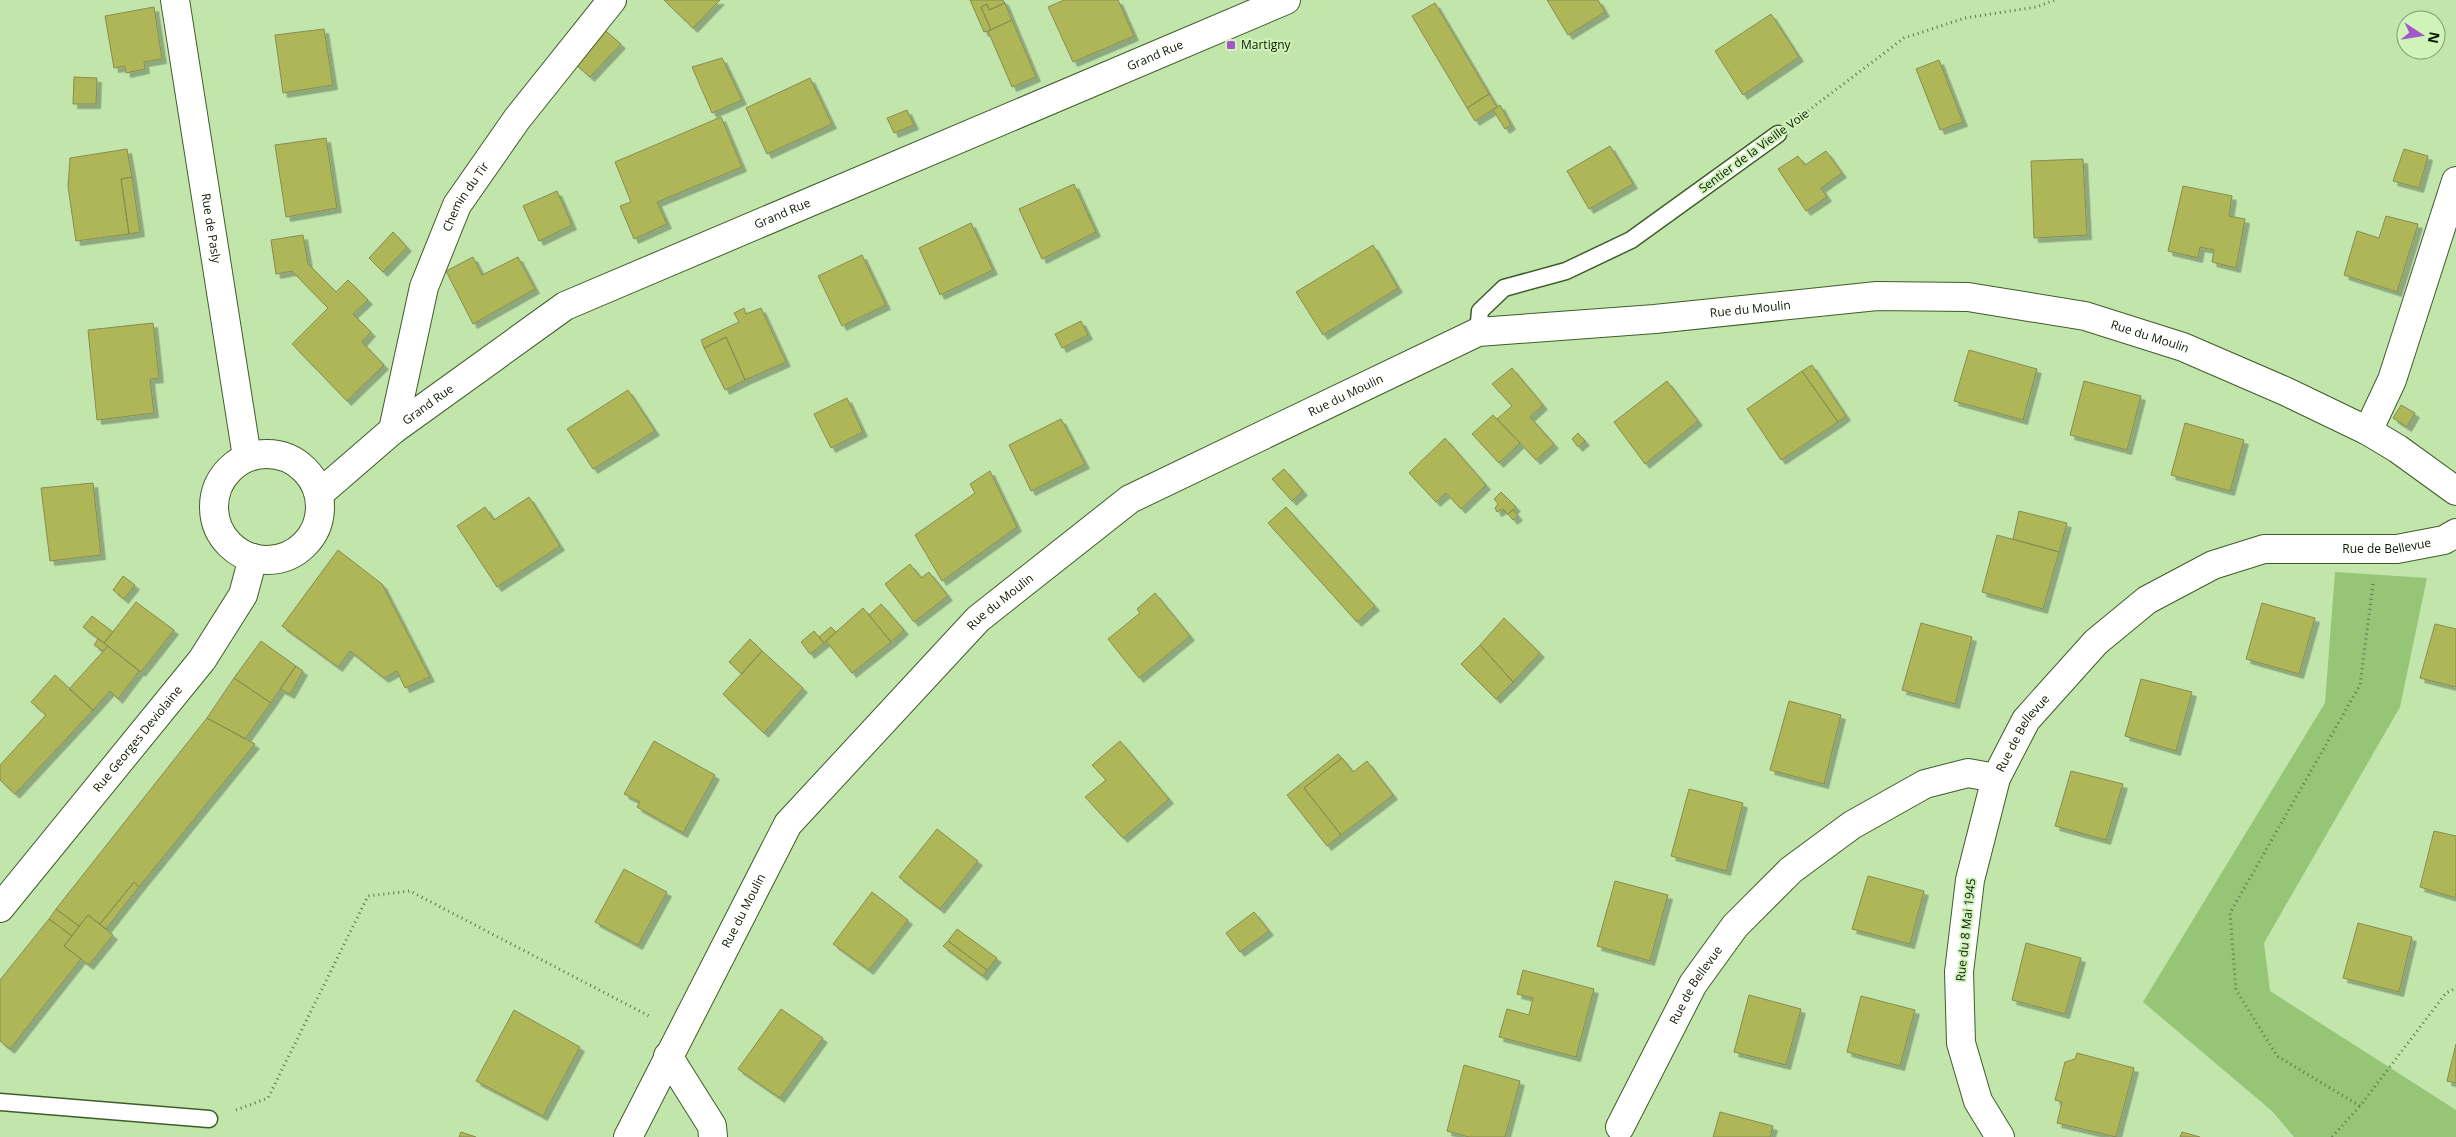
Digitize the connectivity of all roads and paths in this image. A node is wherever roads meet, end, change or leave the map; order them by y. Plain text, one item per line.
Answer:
1 (175, 0) edge
2 (612, 0) edge
3 (1286, 0) edge
4 (2055, 0) edge
5 (1778, 134) joint
6 (2456, 181) edge
7 (1478, 332) junction
8 (393, 430) junction
9 (2368, 431) junction
10 (247, 457) junction
11 (2456, 491) edge
12 (319, 494) junction
13 (2456, 533) edge
14 (2377, 549) junction
15 (253, 558) junction
16 (1996, 778) junction
17 (0, 908) edge
18 (2456, 988) edge
19 (680, 1032) junction
20 (668, 1056) junction
21 (0, 1102) edge
22 (2360, 1106) junction
23 (209, 1119) joint
24 (1620, 1127) dead end
25 (628, 1137) edge
26 (713, 1137) edge
27 (2000, 1137) edge
28 (2332, 1137) edge

1 - 10 street, Rue de Pasly
2 - 8 street, Chemin du Tir
3 - 8 street, Grand Rue
4 - 5 path, Sentier de la Vieille Voie
5 - 7 lane, Sentier de la Vieille Voie
6 - 9 street
7 - 9 street, Rue du Moulin
7 - 19 street, Rue du Moulin
8 - 12 street, Grand Rue
9 - 11 street, Rue du Moulin
10 - 12 street
10 - 15 street
12 - 15 street
13 - 14 street, Rue de Bellevue
14 - 16 street, Rue de Bellevue
14 - 22 path
15 - 17 street, Rue Georges Deviolaine
16 - 24 street, Rue de Bellevue
16 - 27 street, Rue du 8 Mai 1945
18 - 22 path
19 - 20 street, Rue du Moulin
19 - 23 path
20 - 25 street, Rue du Moulin
20 - 26 street
21 - 23 lane
22 - 28 path

